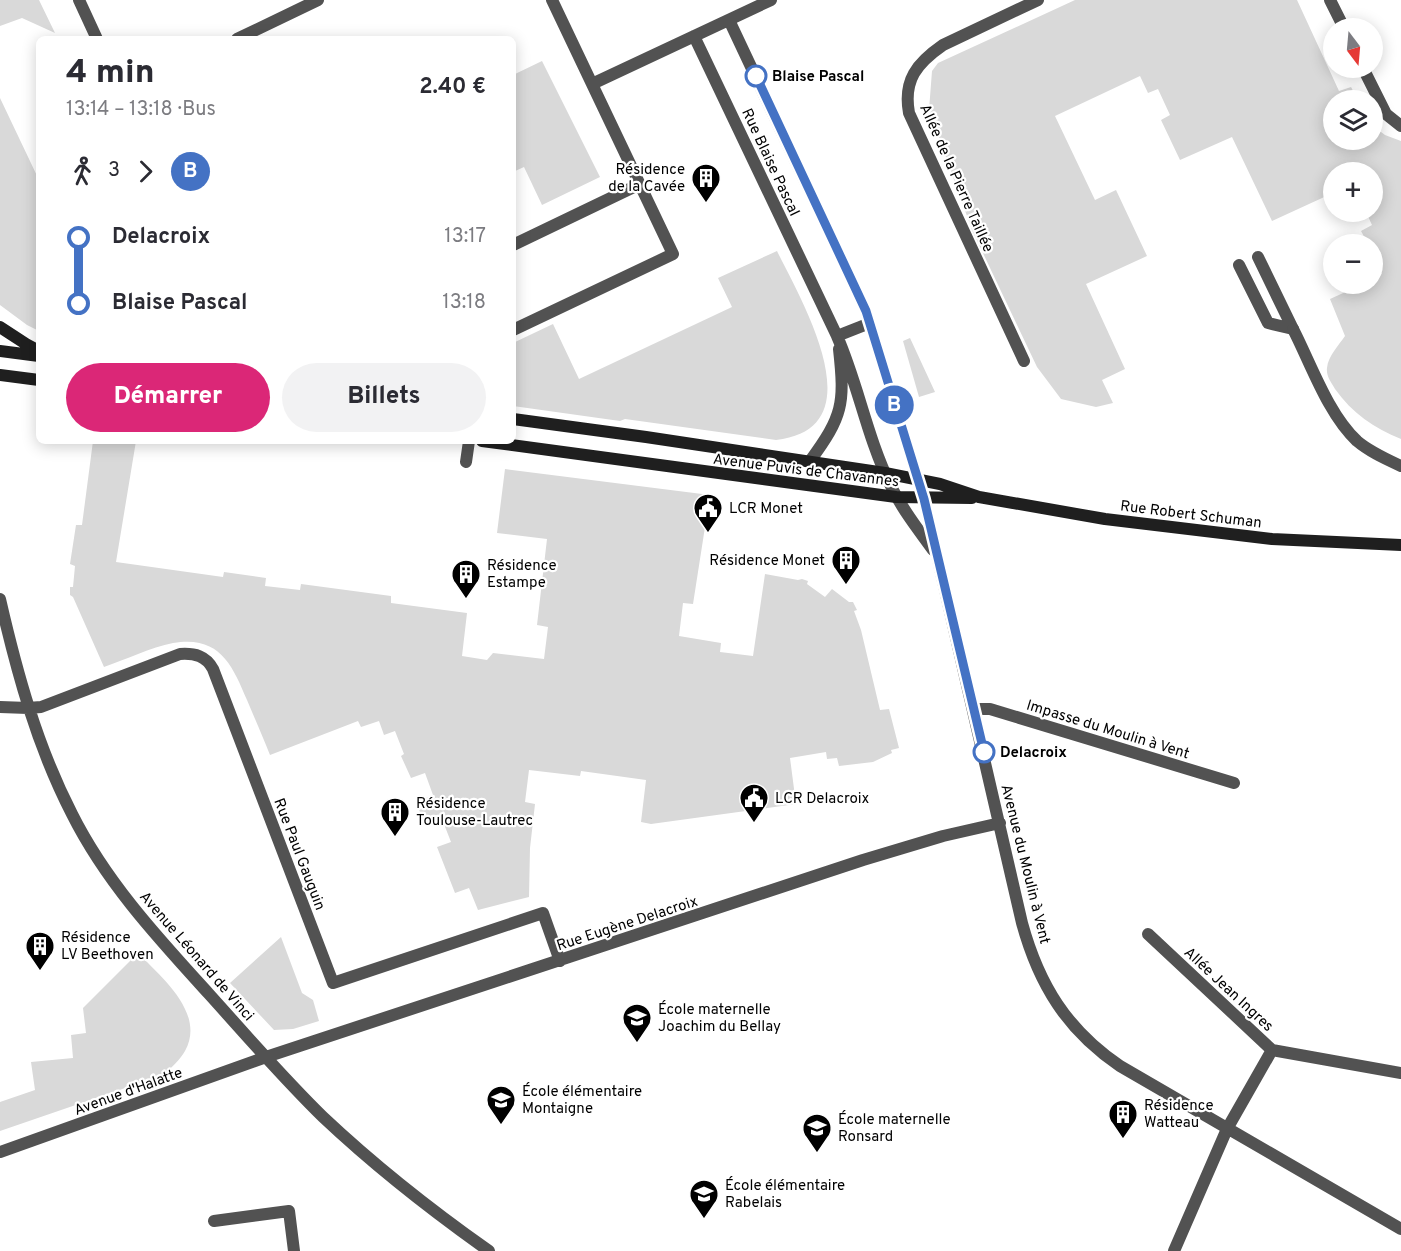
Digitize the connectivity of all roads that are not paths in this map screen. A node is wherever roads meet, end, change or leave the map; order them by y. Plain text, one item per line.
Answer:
1 (79, 0) edge
2 (318, 0) edge
3 (552, 0) edge
4 (771, 0) edge
5 (1038, 0) edge
6 (1330, 0) edge
7 (1339, 18) edge
8 (729, 20) junction
9 (96, 36) edge
10 (243, 36) edge
11 (694, 36) junction
12 (1368, 78) edge
13 (592, 84) junction
14 (1401, 126) edge
15 (640, 184) junction
16 (516, 244) edge
17 (1258, 257) dead end
18 (1239, 265) dead end
19 (870, 323) junction
20 (0, 327) edge
21 (516, 329) edge
22 (1293, 329) junction
23 (837, 336) junction
24 (36, 349) edge
25 (0, 351) edge
26 (36, 356) edge
27 (1024, 362) dead end
28 (0, 375) edge
29 (36, 380) edge
30 (516, 421) edge
31 (469, 444) edge
32 (504, 444) edge
33 (810, 461) junction
34 (466, 462) dead end
35 (1401, 466) edge
36 (885, 473) junction
37 (918, 479) junction
38 (896, 497) junction
39 (979, 497) junction
40 (924, 499) junction
41 (1401, 545) edge
42 (936, 553) junction
43 (0, 599) edge
44 (0, 707) edge
45 (28, 708) junction
46 (973, 709) junction
47 (1234, 783) dead end
48 (1000, 823) junction
49 (1148, 934) dead end
50 (560, 961) junction
51 (1272, 1050) junction
52 (266, 1057) junction
53 (1401, 1073) edge
54 (1227, 1130) junction
55 (0, 1152) edge
56 (214, 1221) dead end
57 (1401, 1229) edge
58 (294, 1251) edge
59 (489, 1251) edge
60 (1174, 1251) edge

1 - 9 street
2 - 10 street
3 - 13 street
4 - 8 street
5 - 27 street, Allée de la Pierre Taillée
6 - 7 street
8 - 11 street
8 - 19 street, Rue Blaise Pascal
11 - 13 street
11 - 23 street, Rue Blaise Pascal
12 - 14 street
13 - 15 street
15 - 16 street
15 - 21 street
17 - 22 street
18 - 22 street
19 - 23 street
19 - 37 street, Rue Blaise Pascal
20 - 24 main road
22 - 35 street
23 - 33 street, Rue Blaise Pascal
23 - 36 street, Rue Blaise Pascal
25 - 26 main road
28 - 29 main road
30 - 33 main road, Avenue Puvis de Chavannes
31 - 34 street
32 - 38 main road, Avenue Puvis de Chavannes
33 - 36 main road, Avenue Puvis de Chavannes
36 - 37 main road, Avenue Puvis de Chavannes
36 - 38 street, Rue Blaise Pascal
37 - 39 main road, Avenue Puvis de Chavannes
37 - 40 street, Rue Blaise Pascal
38 - 40 main road, Avenue Puvis de Chavannes
38 - 42 street, Rue Blaise Pascal
39 - 40 main road, Avenue Puvis de Chavannes
39 - 41 main road, Rue Robert Schuman
40 - 42 street, Avenue du Moulin à Vent
42 - 46 street, Avenue du Moulin à Vent
43 - 45 street, Avenue Léonard de Vinci
44 - 45 street
45 - 50 street, Rue Paul Gauguin
45 - 52 street, Avenue Léonard de Vinci
46 - 47 street, Impasse du Moulin à Vent
46 - 48 street, Avenue du Moulin à Vent
48 - 50 street, Rue Eugène Delacroix
48 - 54 street, Avenue du Moulin à Vent
49 - 51 street, Allée Jean Ingres
50 - 52 street, Rue Eugène Delacroix
51 - 53 street, Allée Jean Ingres
51 - 54 street
52 - 55 street, Avenue d'Halatte
52 - 59 street, Avenue Léonard de Vinci
54 - 57 street, Avenue du Moulin à Vent
54 - 60 street
56 - 58 street

